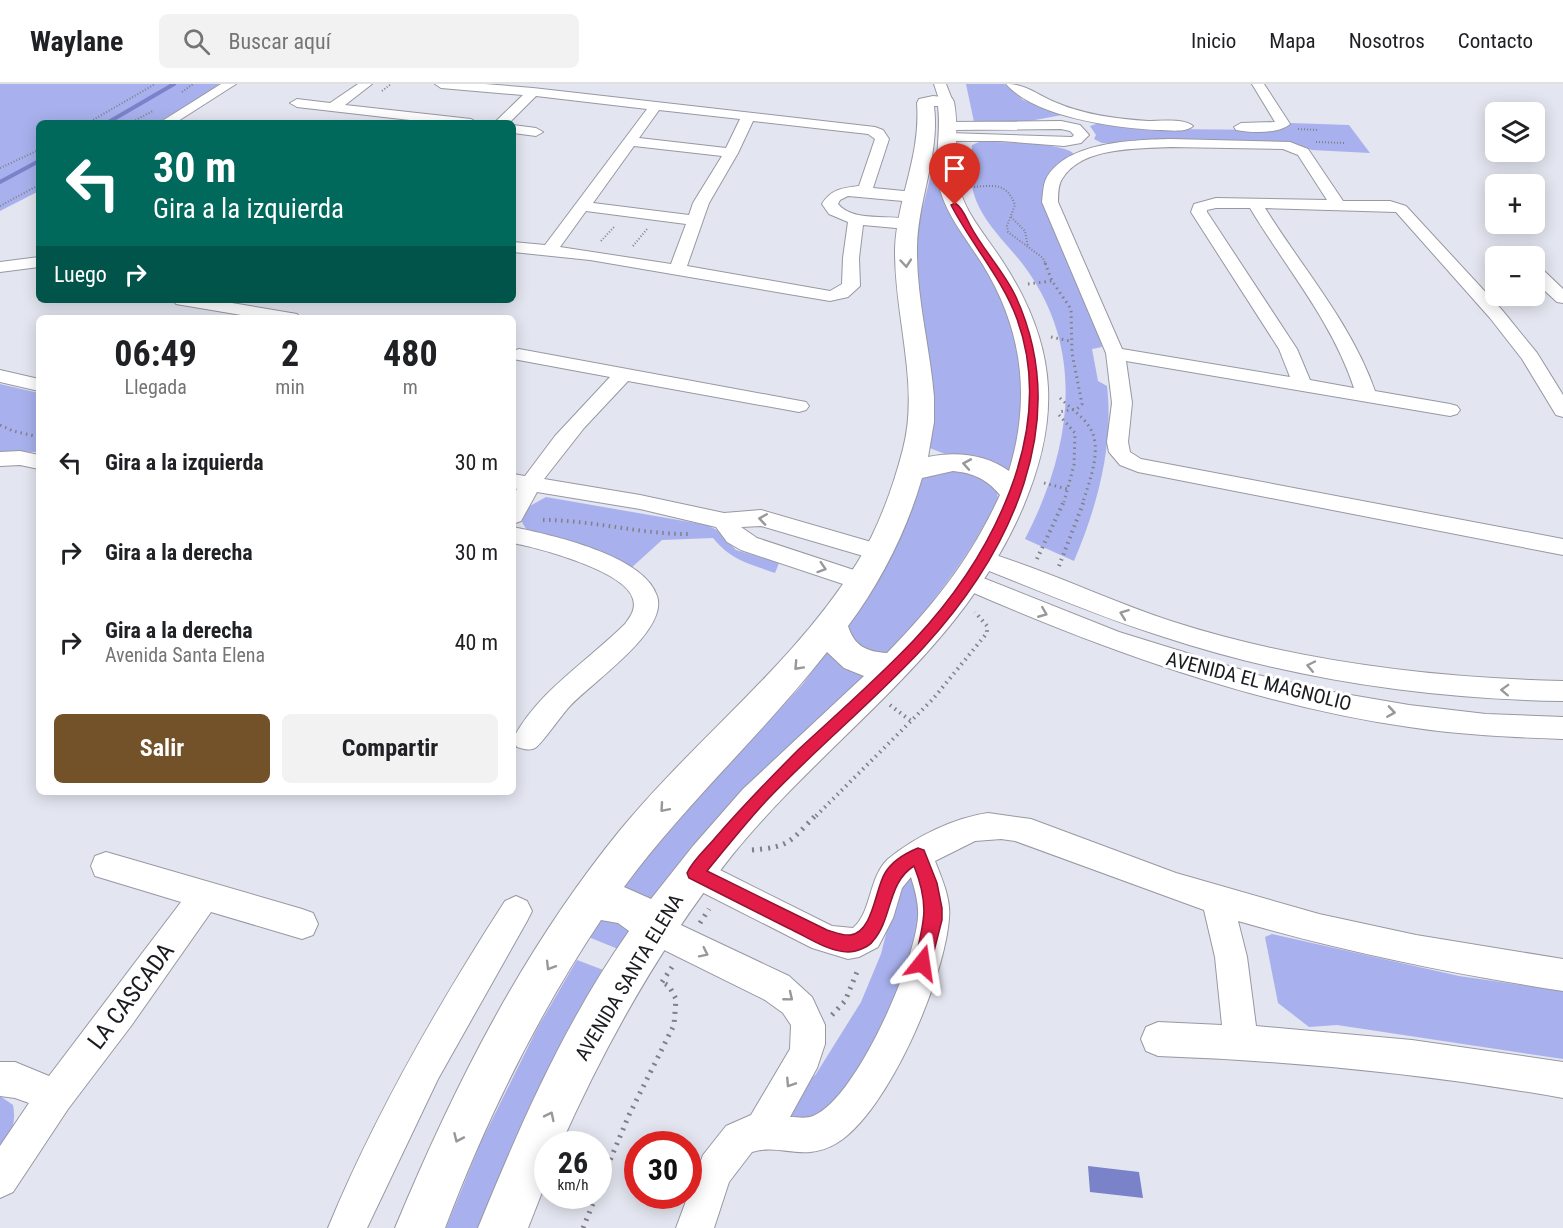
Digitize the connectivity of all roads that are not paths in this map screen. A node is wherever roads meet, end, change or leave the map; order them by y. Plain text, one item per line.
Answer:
1 (230, 84) edge
2 (366, 84) edge
3 (441, 84) edge
4 (1012, 84) edge
5 (1258, 84) edge
6 (533, 92) junction
7 (943, 93) edge
8 (297, 103) dead end
9 (334, 106) junction
10 (655, 107) junction
11 (748, 117) junction
12 (171, 120) edge
13 (447, 120) edge
14 (504, 120) edge
15 (1196, 126) dead end
16 (1229, 127) dead end
17 (516, 129) edge
18 (1072, 130) junction
19 (949, 131) junction
20 (536, 132) dead end
21 (630, 141) junction
22 (1096, 152) junction
23 (731, 153) junction
24 (865, 191) junction
25 (914, 197) junction
26 (1255, 204) junction
27 (1338, 205) junction
28 (582, 206) junction
29 (856, 219) junction
30 (693, 220) junction
31 (907, 224) junction
32 (516, 246) edge
33 (550, 250) junction
34 (36, 262) edge
35 (0, 267) edge
36 (677, 270) junction
37 (1545, 281) edge
38 (1563, 298) edge
39 (199, 303) edge
40 (268, 315) edge
41 (1115, 353) junction
42 (519, 355) dead end
43 (624, 374) junction
44 (0, 376) edge
45 (36, 384) edge
46 (1302, 384) junction
47 (1366, 395) junction
48 (799, 406) dead end
49 (1450, 410) dead end
50 (1563, 411) edge
51 (0, 459) edge
52 (36, 461) edge
53 (910, 472) junction
54 (523, 483) edge
55 (1027, 488) junction
56 (524, 518) edge
57 (724, 521) junction
58 (516, 536) edge
59 (1563, 547) edge
60 (869, 566) junction
61 (975, 584) junction
62 (832, 626) junction
63 (898, 665) junction
64 (1558, 696) edge
65 (1563, 728) edge
66 (527, 739) dead end
67 (918, 855) junction
68 (106, 866) dead end
69 (710, 880) junction
70 (205, 895) junction
71 (1217, 900) junction
72 (592, 902) junction
73 (516, 911) dead end
74 (302, 924) dead end
75 (671, 936) junction
76 (1563, 975) edge
77 (1158, 1039) dead end
78 (1241, 1042) junction
79 (0, 1079) edge
80 (1563, 1080) edge
81 (55, 1096) junction
82 (762, 1131) junction
83 (0, 1179) edge
84 (348, 1228) edge
85 (420, 1228) edge
86 (503, 1228) edge
87 (695, 1228) edge

1 - 12 street
2 - 9 street
3 - 6 street
4 - 18 street
5 - 16 street
6 - 10 street
6 - 14 street
7 - 19 street, AVENIDA SANTA ELENA
7 - 25 street, AVENIDA SANTA ELENA
8 - 9 street
9 - 13 street
10 - 11 street
10 - 21 street
11 - 23 street
11 - 24 street
15 - 18 street
17 - 20 street
18 - 19 street
18 - 22 street
19 - 55 street, AVENIDA SANTA ELENA
21 - 23 street
21 - 28 street
22 - 27 street
22 - 41 street
23 - 30 street
24 - 25 street
24 - 29 street
25 - 31 street, AVENIDA SANTA ELENA
26 - 27 street
26 - 46 street
26 - 47 street
27 - 50 street
28 - 30 street
28 - 33 street
29 - 31 street
29 - 36 street
30 - 36 street
31 -> 53 street, AVENIDA SANTA ELENA
32 - 33 street
33 - 36 street
34 - 35 street
37 - 38 street
39 - 40 street
41 - 46 street
41 - 59 street
42 - 43 street
43 - 48 street
43 - 54 street
44 - 45 street
46 - 47 street
47 - 49 street
51 - 52 street
55 -> 53 street
53 - 60 street, AVENIDA SANTA ELENA
54 - 56 street
54 - 57 street
55 - 61 street, AVENIDA SANTA ELENA
60 -> 57 street
57 -> 60 street
58 - 66 street
60 - 62 street, AVENIDA SANTA ELENA
61 - 63 street, AVENIDA SANTA ELENA
64 -> 61 street, AVENIDA EL MAGNOLIO
61 -> 65 street, AVENIDA EL MAGNOLIO
62 - 63 street
62 -> 72 street, AVENIDA SANTA ELENA
63 - 69 street, AVENIDA SANTA ELENA
67 - 69 street
67 - 71 street
67 - 82 street
68 - 70 street
69 - 75 street, AVENIDA SANTA ELENA
70 - 74 street
70 - 81 street, LA CASCADA
71 - 76 street
71 - 78 street
72 - 75 street
72 -> 85 street, AVENIDA SANTA ELENA
73 - 84 street
75 -> 82 street
86 -> 75 street, AVENIDA SANTA ELENA
77 - 78 street
78 - 80 street
79 - 81 street
81 - 83 street, LA CASCADA
82 - 87 street

